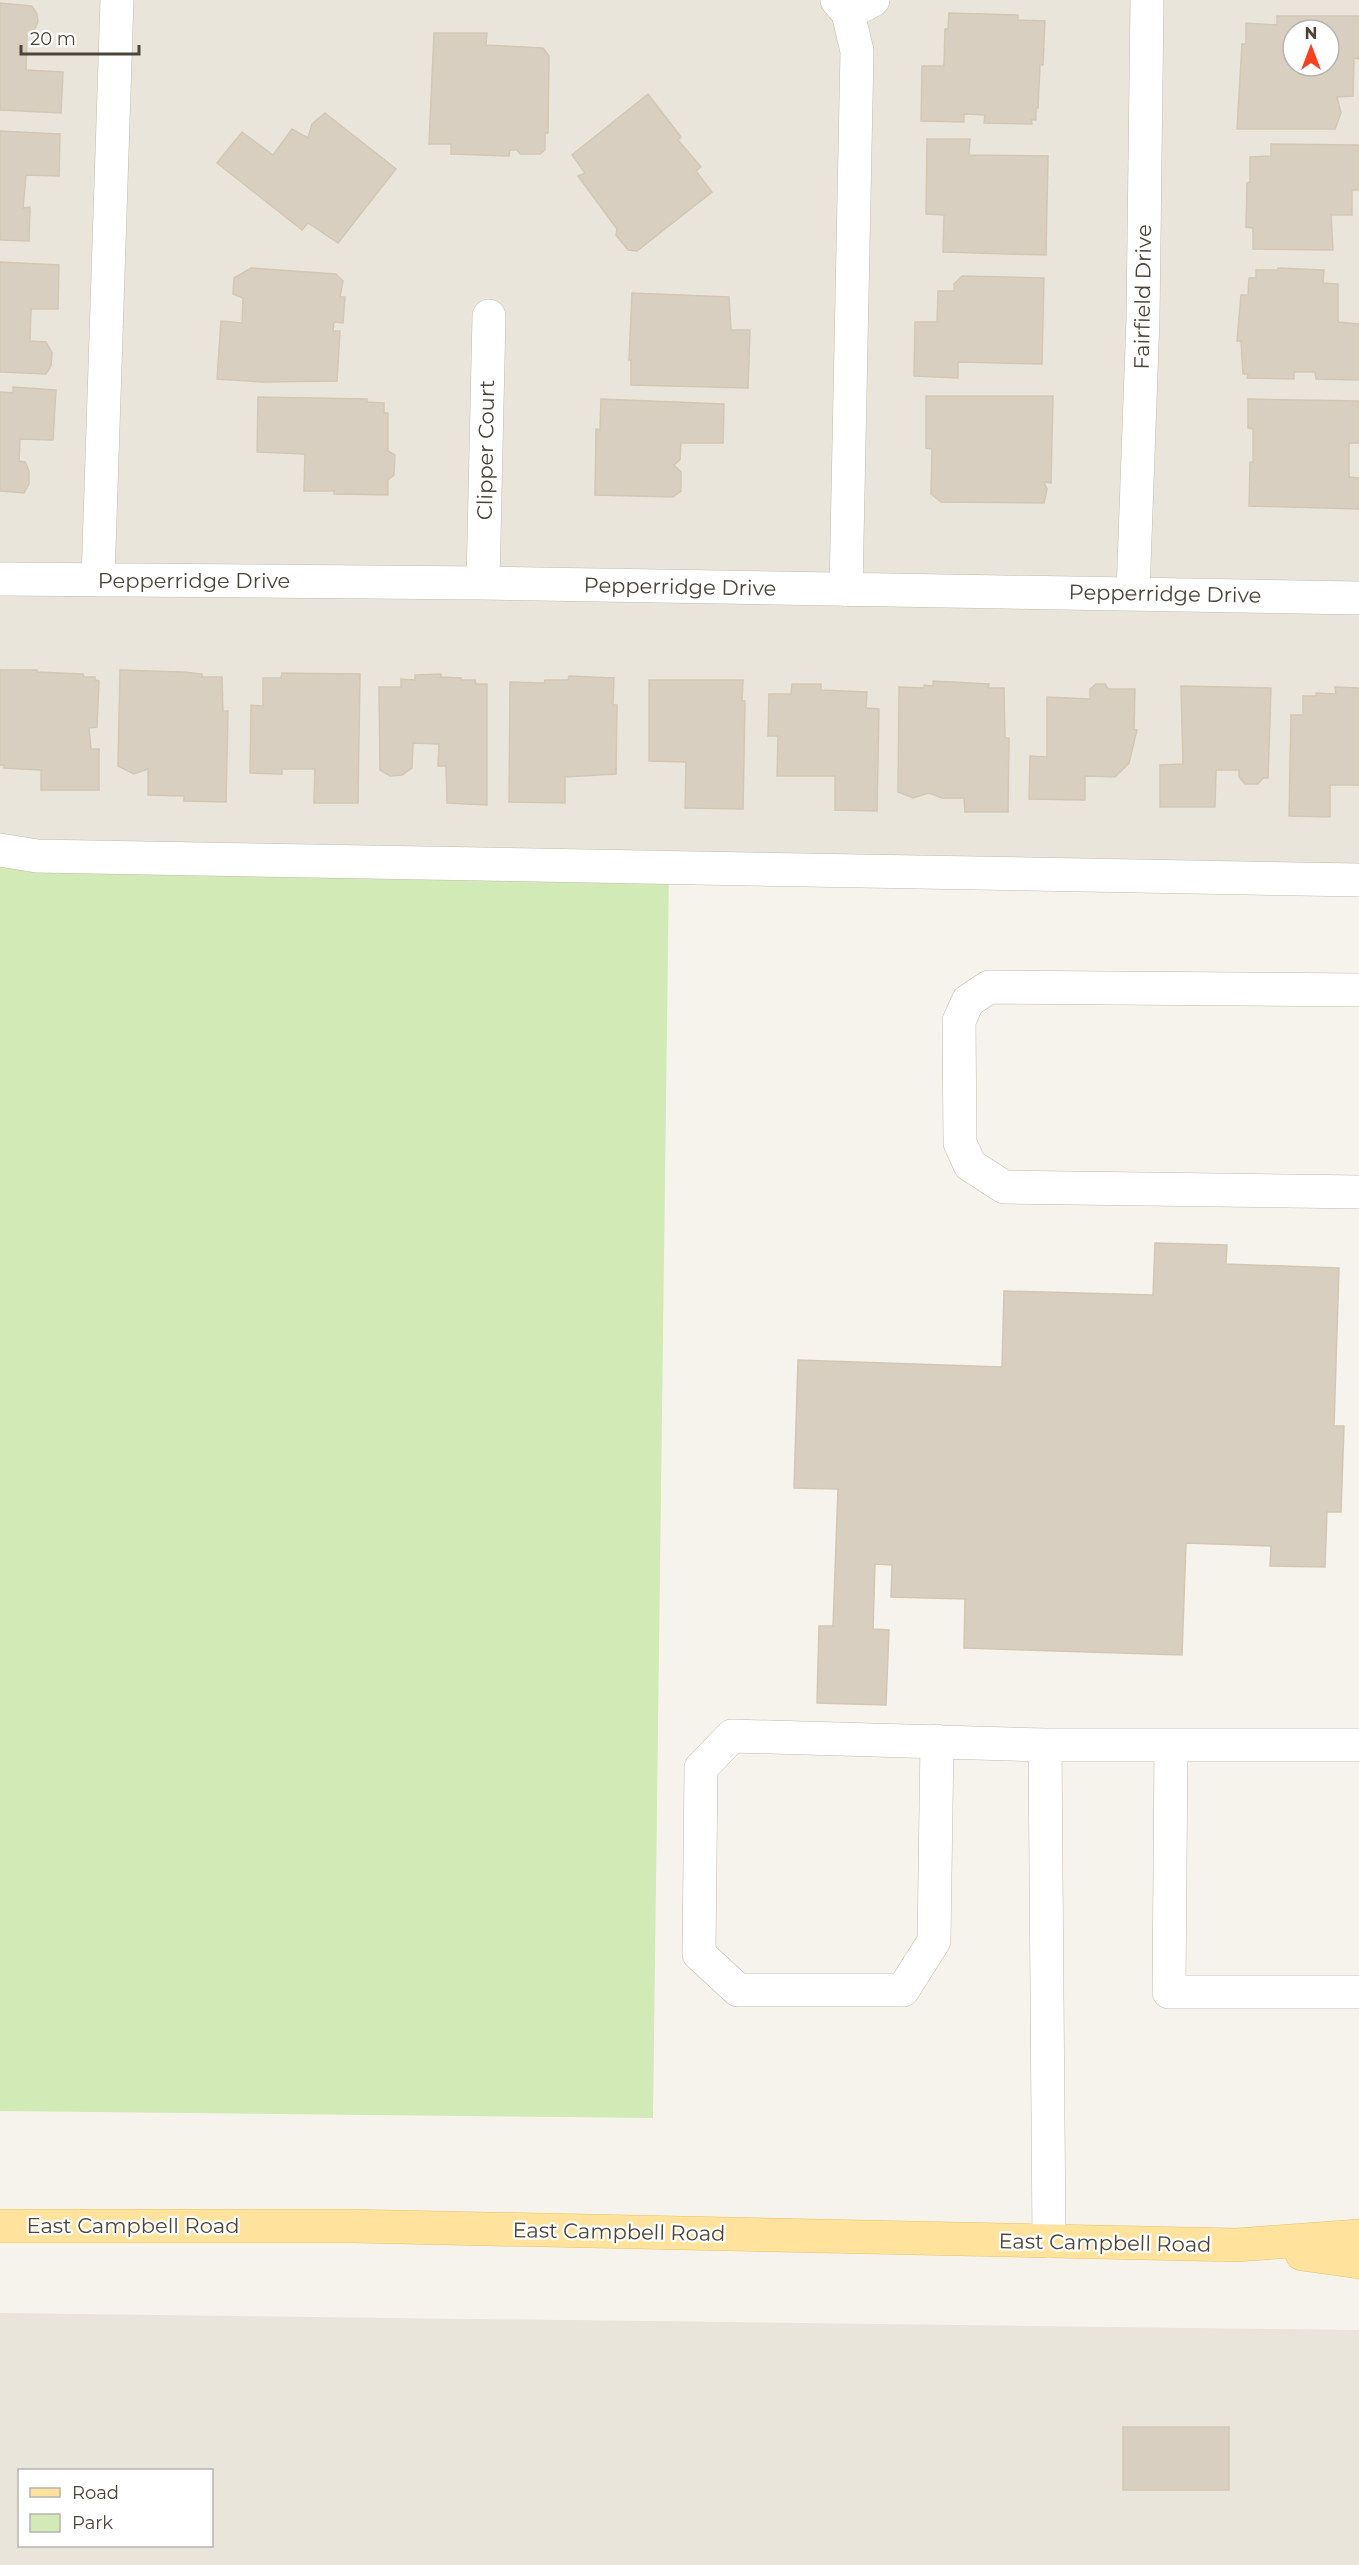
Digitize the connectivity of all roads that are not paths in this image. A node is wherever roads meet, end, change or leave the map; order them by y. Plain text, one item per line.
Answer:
1 (117, 0) edge
2 (1147, 0) edge
3 (853, 4) edge
4 (489, 316) dead end
5 (0, 579) edge
6 (98, 580) junction
7 (483, 583) junction
8 (846, 590) junction
9 (1133, 593) junction
10 (1359, 598) edge
11 (0, 850) edge
12 (1359, 880) edge
13 (1359, 990) edge
14 (1359, 1192) edge
15 (937, 1742) junction
16 (1045, 1745) junction
17 (1171, 1745) junction
18 (1359, 1745) edge
19 (1359, 1992) edge
20 (0, 2226) edge
21 (1359, 2236) edge
22 (1048, 2241) junction
23 (1237, 2245) junction
24 (1359, 2262) edge

1 - 6 street
2 - 9 street, Fairfield Drive
3 - 8 street
4 - 7 street, Clipper Court
5 - 6 street, Pepperridge Drive
6 - 7 street, Pepperridge Drive
7 - 8 street, Pepperridge Drive
8 - 9 street, Pepperridge Drive
9 - 10 street, Pepperridge Drive
11 - 12 street
13 - 14 street
15 - 15 street
15 - 16 street
16 - 17 street
16 - 22 street
17 - 18 street
17 - 19 street
20 - 22 main road, East Campbell Road
21 - 23 main road, East Campbell Road
22 - 23 main road, East Campbell Road
23 - 24 main road, East Campbell Road

